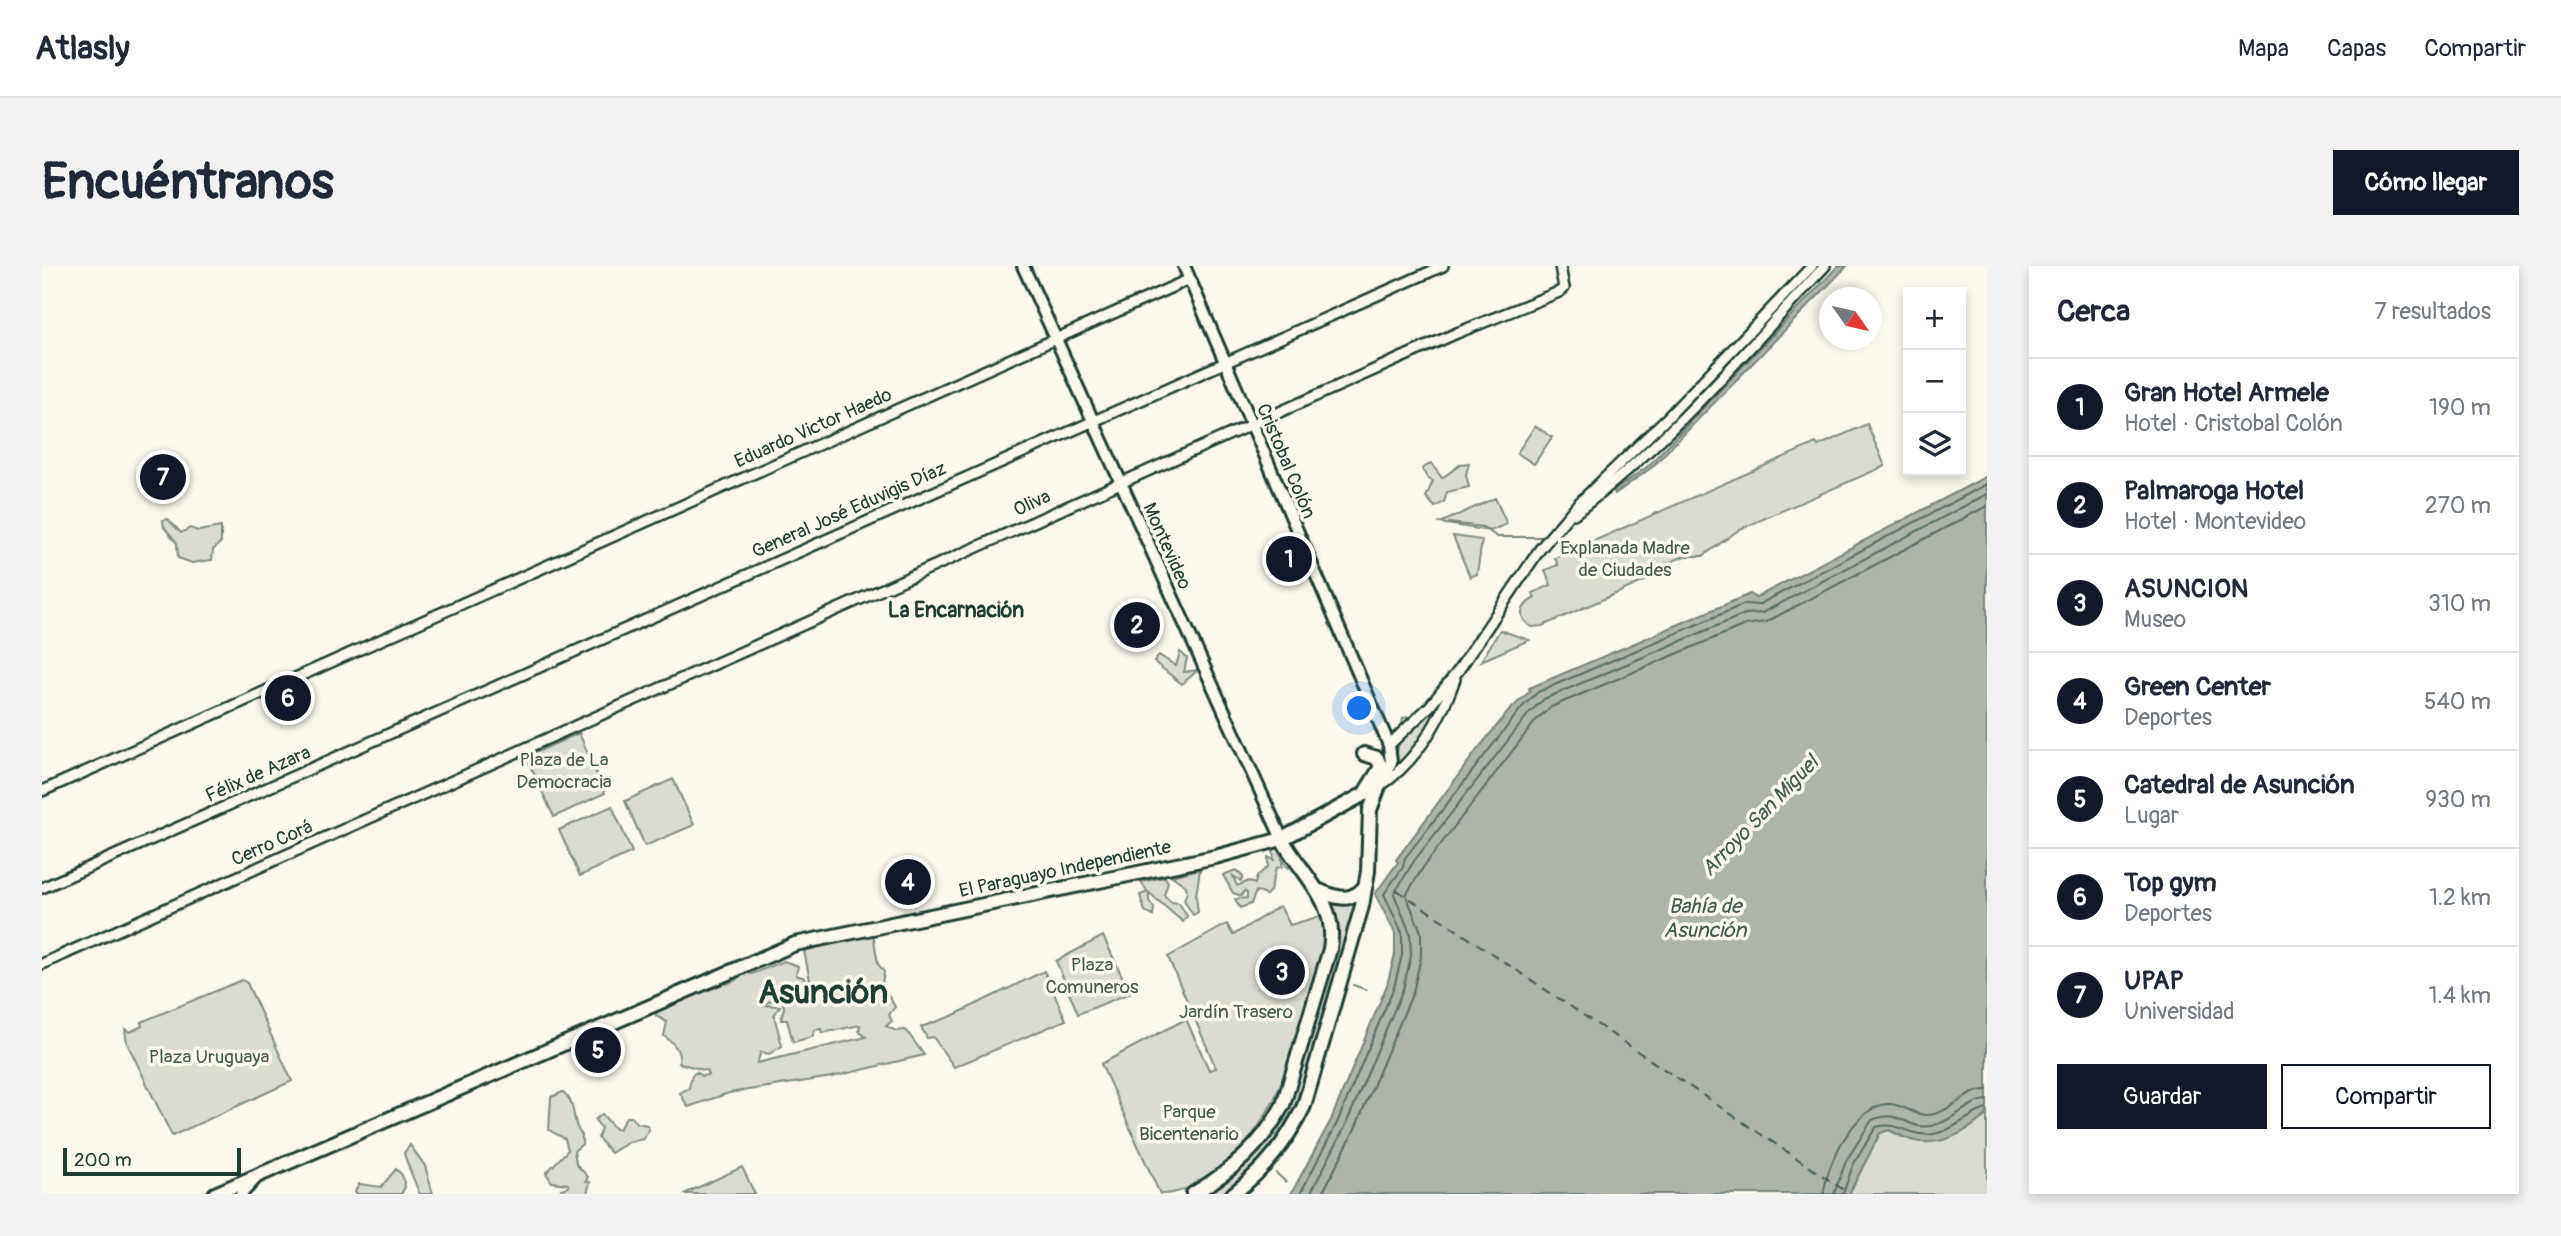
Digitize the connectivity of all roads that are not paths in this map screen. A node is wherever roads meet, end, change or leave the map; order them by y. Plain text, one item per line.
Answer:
1 (1023, 266) edge
2 (1184, 266) edge
3 (1443, 266) edge
4 (1560, 266) edge
5 (1812, 266) edge
6 (1825, 266) edge
7 (1190, 279) junction
8 (1056, 339) junction
9 (1749, 341) junction
10 (1225, 362) junction
11 (1092, 421) junction
12 (1251, 425) junction
13 (1120, 483) junction
14 (1458, 671) junction
15 (488, 691) joint
16 (1390, 745) junction
17 (516, 753) joint
18 (1364, 754) dead end
19 (1379, 786) junction
20 (42, 791) edge
21 (1361, 797) junction
22 (1280, 834) junction
23 (1367, 883) junction
24 (42, 888) edge
25 (1320, 891) junction
26 (42, 964) edge
27 (258, 1176) junction
28 (215, 1194) edge
29 (241, 1194) edge
30 (1193, 1194) edge
31 (1233, 1194) edge

1 - 8 main road, Montevideo
2 - 7 main road, Cristobal Colón
3 - 10 street, General José Eduvigis Díaz
4 - 12 street, Oliva
5 - 9 street
6 - 9 street
7 - 8 street, Eduardo Victor Haedo
7 - 10 main road, Cristobal Colón
8 - 11 main road, Montevideo
8 - 20 street, Eduardo Victor Haedo
9 - 14 street
10 - 11 street, General José Eduvigis Díaz
10 - 12 main road, Cristobal Colón
11 - 13 main road, Montevideo
11 - 15 street, General José Eduvigis Díaz
12 - 13 street, Oliva
12 - 16 main road, Cristobal Colón
13 - 17 street, Oliva
13 - 22 main road, Montevideo
14 - 16 street
14 - 19 street
15 - 24 street, Félix de Azara
16 - 19 main road
17 - 26 street, Cerro Corá
18 - 21 highway
19 - 21 highway, El Paraguayo Independiente
19 - 23 highway
21 - 22 highway, El Paraguayo Independiente
22 - 25 highway
22 - 27 highway, El Paraguayo Independiente
23 - 25 highway
23 - 31 highway
25 - 30 highway
27 - 28 highway, El Paraguayo Independiente
27 - 29 main road

